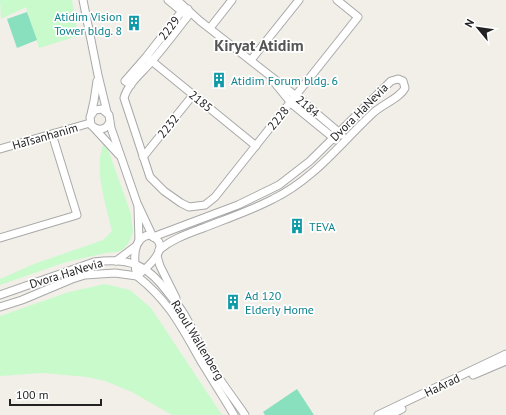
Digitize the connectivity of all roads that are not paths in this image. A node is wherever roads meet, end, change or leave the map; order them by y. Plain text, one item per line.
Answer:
1 (83, 0) edge
2 (168, 0) edge
3 (177, 0) edge
4 (232, 0) edge
5 (299, 0) edge
6 (337, 0) edge
7 (186, 12) junction
8 (210, 28) junction
9 (149, 59) junction
10 (251, 60) junction
11 (268, 74) junction
12 (98, 75) junction
13 (193, 95) junction
14 (296, 96) junction
15 (291, 102) junction
16 (107, 112) junction
17 (91, 115) junction
18 (110, 121) junction
19 (93, 126) junction
20 (52, 134) junction
21 (337, 135) junction
22 (344, 142) junction
23 (256, 146) junction
24 (0, 149) edge
25 (143, 157) junction
26 (124, 166) junction
27 (137, 203) junction
28 (190, 207) joint
29 (153, 237) junction
30 (0, 238) edge
31 (138, 243) junction
32 (158, 253) junction
33 (115, 261) junction
34 (134, 264) junction
35 (145, 269) junction
36 (137, 276) junction
37 (0, 295) edge
38 (0, 307) edge
39 (183, 313) junction
40 (506, 354) edge
41 (506, 361) edge
42 (234, 415) edge
43 (245, 415) edge
44 (378, 415) edge
45 (390, 415) edge

1 - 12 street
2 - 7 street, 2184
3 - 7 street, 2184
4 - 8 street
5 - 10 street
6 - 14 street, 2228
7 - 8 street, 2184
7 - 9 street, 2229
8 - 10 street, 2184
9 - 13 street, 2185
9 - 25 street, 2229
10 - 11 street, 2184
11 - 14 street, 2184
11 - 15 street, 2184
12 - 16 street
12 - 17 street
13 - 23 street, 2185
13 - 25 street, 2232
14 - 15 street, 2228
14 - 21 street, 2184
15 - 21 street, 2184
15 - 23 street, 2228
16 - 17 street
16 - 18 street
17 - 19 street
18 - 19 street
18 - 26 street
19 - 20 street, HaTsanhanim
19 - 26 street
20 - 24 street, HaTsanhanim
20 - 30 street
21 - 22 street, 2184
21 - 22 street, Dvora HaNevia
21 - 29 street, Dvora HaNevia
22 - 32 street, Dvora HaNevia
23 - 28 street, 2228
25 - 28 street, 2229
26 - 27 street
27 - 29 street
27 - 31 street
29 - 31 street, Dvora HaNevia
29 - 32 street
31 - 33 street, Dvora HaNevia
31 - 34 street
32 - 35 street, Dvora HaNevia
32 - 39 street
33 - 34 street, Dvora HaNevia
33 - 37 street, Dvora HaNevia
34 - 35 street, Dvora HaNevia
34 - 36 street
35 - 36 street, Dvora HaNevia
35 - 39 street, Raoul Wallenberg
36 - 38 street, Dvora HaNevia
36 - 42 street, Raoul Wallenberg
39 - 43 street, Raoul Wallenberg
40 - 44 street, HaArad
41 - 45 street, HaArad

